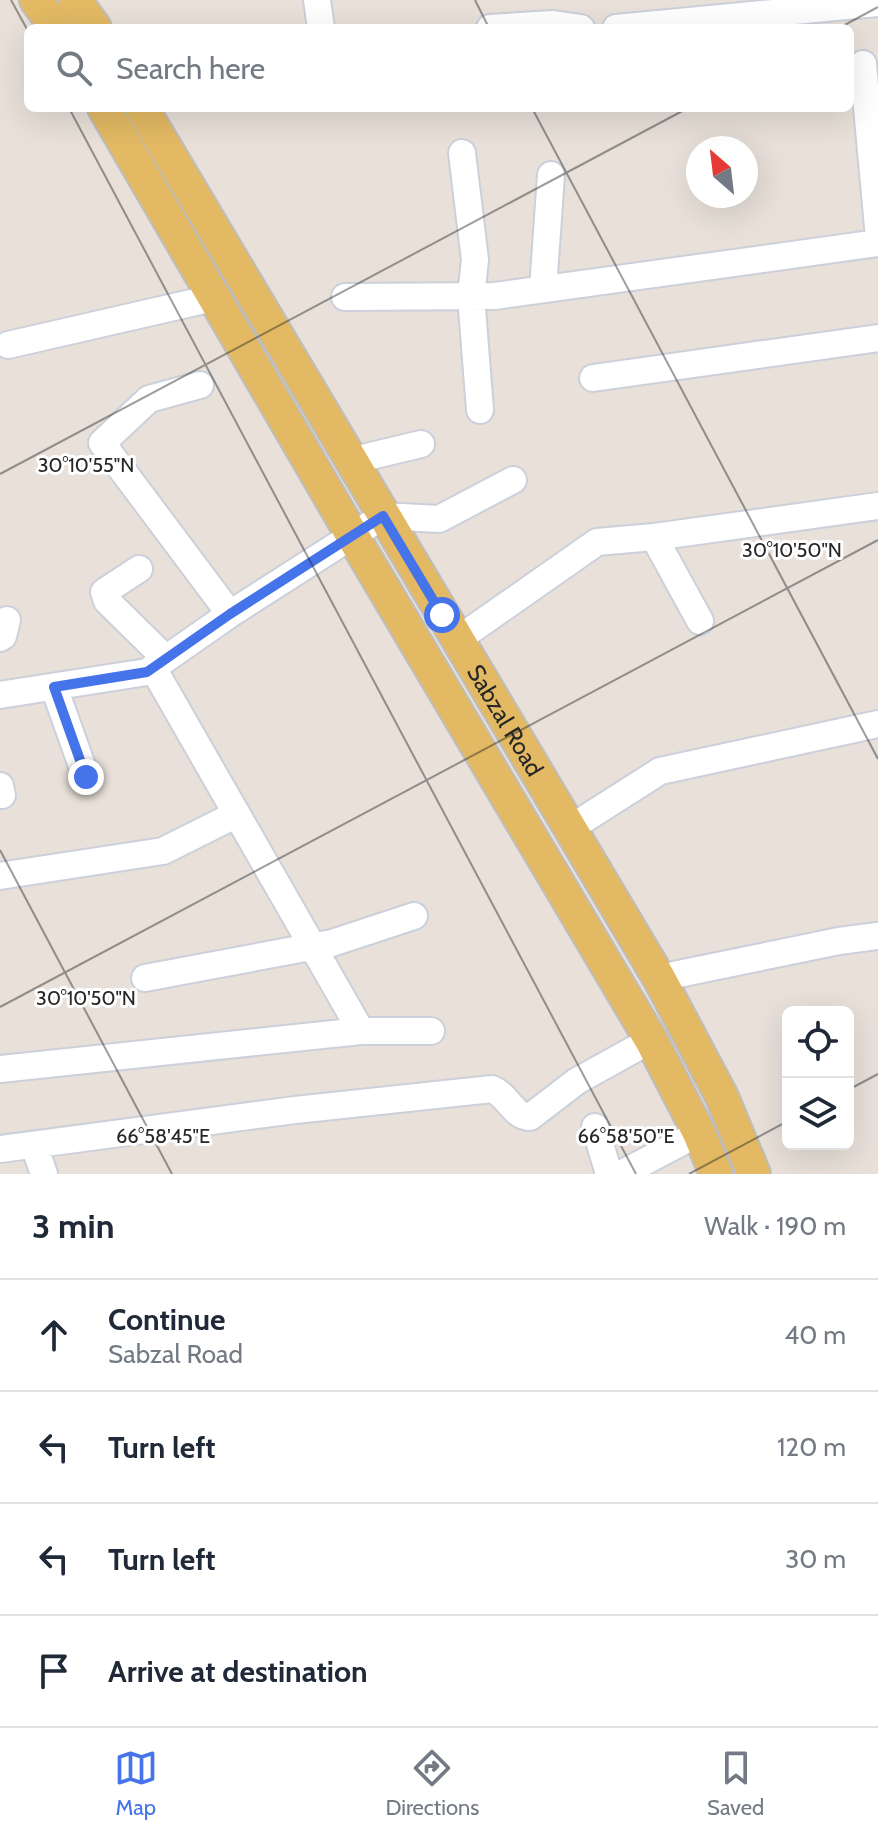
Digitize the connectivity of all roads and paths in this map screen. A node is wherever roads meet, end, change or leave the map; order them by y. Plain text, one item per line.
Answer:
1 (36, 0) edge
2 (75, 0) edge
3 (317, 0) edge
4 (878, 3) edge
5 (789, 5) edge
6 (53, 24) edge
7 (92, 24) edge
8 (320, 24) edge
9 (646, 24) edge
10 (863, 64) dead end
11 (106, 112) edge
12 (144, 112) edge
13 (462, 153) dead end
14 (551, 175) dead end
15 (878, 227) edge
16 (878, 243) edge
17 (543, 289) junction
18 (471, 296) junction
19 (345, 297) dead end
20 (213, 298) junction
21 (878, 338) edge
22 (8, 345) dead end
23 (593, 378) dead end
24 (200, 385) dead end
25 (480, 410) dead end
26 (421, 444) dead end
27 (350, 461) junction
28 (513, 480) dead end
29 (878, 506) edge
30 (383, 516) junction
31 (352, 535) junction
32 (654, 537) junction
33 (139, 569) dead end
34 (230, 614) junction
35 (700, 621) dead end
36 (457, 640) junction
37 (159, 664) junction
38 (54, 687) junction
39 (0, 695) edge
40 (878, 724) edge
41 (86, 777) dead end
42 (237, 814) junction
43 (569, 829) junction
44 (0, 876) edge
45 (414, 916) dead end
46 (878, 936) edge
47 (312, 945) junction
48 (145, 978) dead end
49 (659, 978) junction
50 (361, 1031) junction
51 (431, 1031) dead end
52 (651, 1040) junction
53 (0, 1069) edge
54 (595, 1127) dead end
55 (699, 1133) junction
56 (34, 1145) junction
57 (0, 1149) edge
58 (44, 1174) edge
59 (609, 1174) edge
60 (621, 1174) edge
61 (716, 1174) edge
62 (754, 1174) edge

1 - 6 main road
2 - 7 main road
3 - 8 street
4 - 5 street
5 - 9 street
10 - 15 street
11 - 20 main road, Sabzal Road
12 - 27 main road, Sabzal Road
13 - 18 street
14 - 17 street
16 - 17 street
17 - 18 street
18 - 19 street
18 - 25 street
20 - 22 street
20 - 31 main road, Sabzal Road
21 - 23 street
24 - 34 street
26 - 27 street
27 - 30 main road, Sabzal Road
28 - 30 street
29 - 32 street
30 - 31 street
30 - 36 main road, Sabzal Road
31 - 34 street
31 - 52 main road, Sabzal Road
32 - 35 street
32 - 36 street
33 - 37 street
34 - 37 street
36 - 43 main road, Sabzal Road
37 - 38 street
37 - 42 street
38 - 39 street
38 - 41 street
40 - 43 street
42 - 44 street
42 - 47 street
43 - 49 main road, Sabzal Road
45 - 47 street
46 - 49 street
47 - 48 street
47 - 50 street
49 - 62 main road, Sabzal Road
50 - 51 street
50 - 53 street
52 - 55 main road, Sabzal Road
52 - 56 street
54 - 59 street
55 - 60 street
55 - 61 main road, Sabzal Road
56 - 57 street
56 - 58 street

